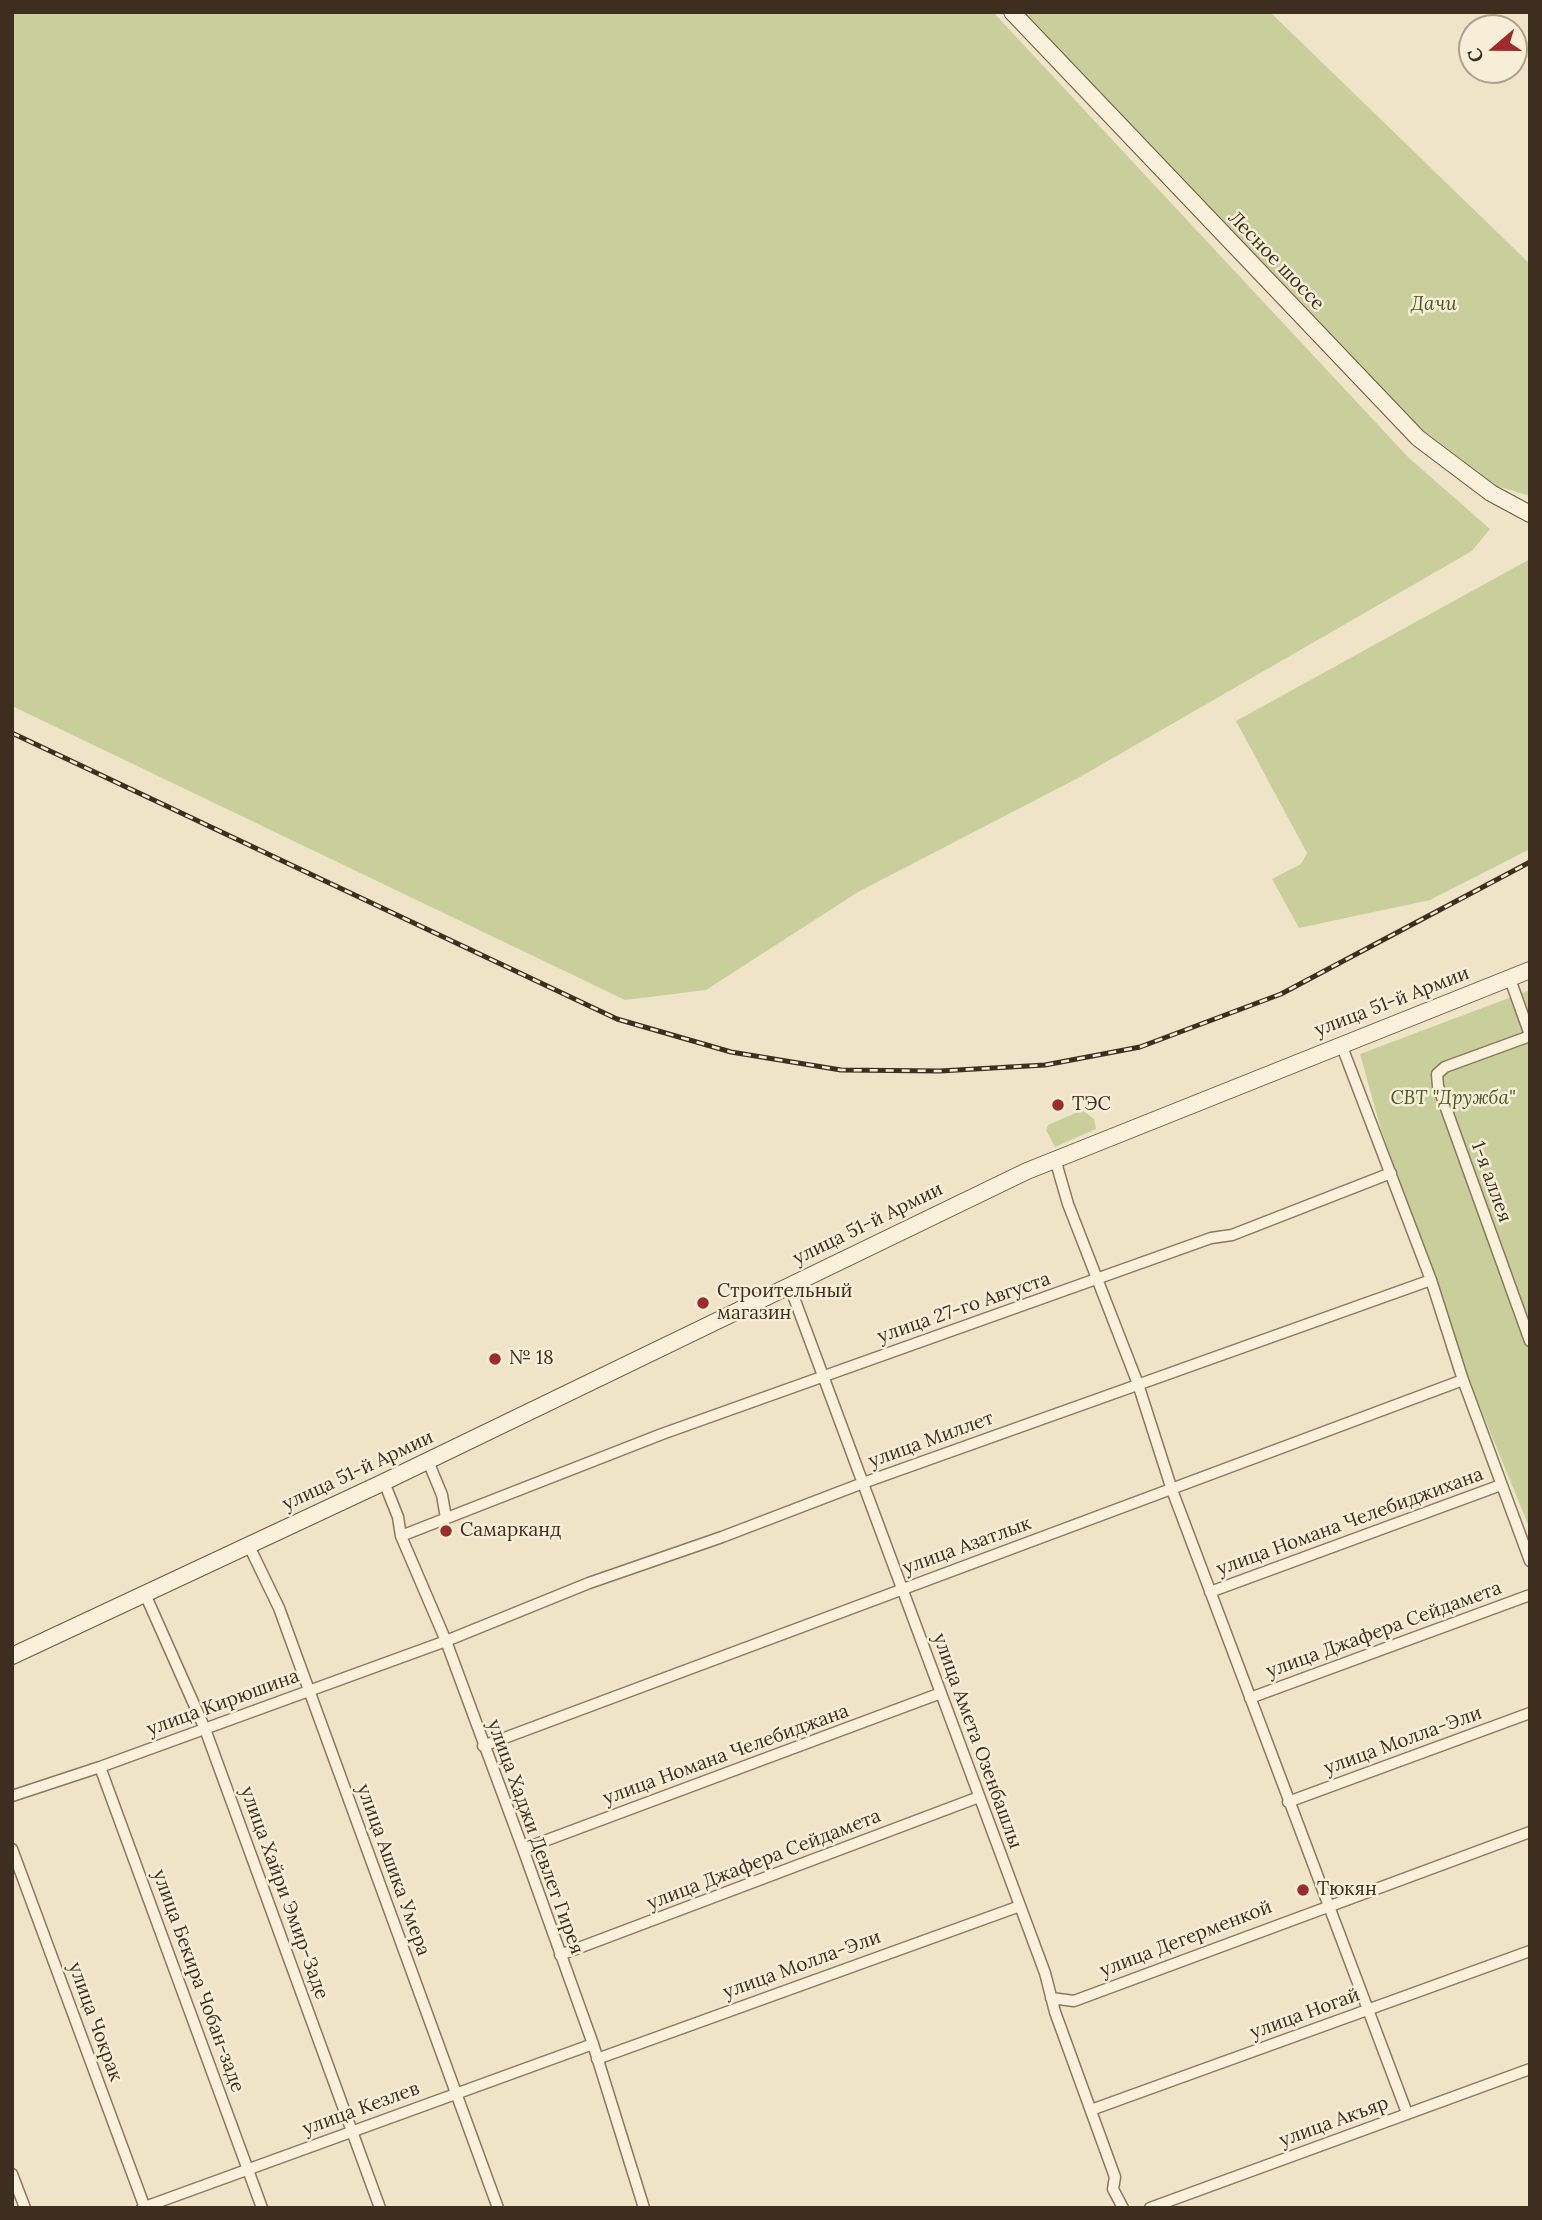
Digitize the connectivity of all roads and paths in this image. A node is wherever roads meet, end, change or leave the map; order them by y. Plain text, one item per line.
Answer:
1 (1012, 12) edge
2 (1530, 514) edge
3 (1530, 970) edge
4 (1510, 979) junction
5 (1530, 1036) edge
6 (1341, 1044) junction
7 (1055, 1159) junction
8 (1391, 1173) junction
9 (1099, 1279) junction
10 (1431, 1280) junction
11 (790, 1287) junction
12 (1530, 1341) edge
13 (823, 1376) junction
14 (1463, 1380) junction
15 (1139, 1384) junction
16 (428, 1461) junction
17 (384, 1482) junction
18 (863, 1483) junction
19 (1502, 1485) junction
20 (1172, 1490) junction
21 (446, 1518) junction
22 (401, 1536) junction
23 (249, 1546) junction
24 (1530, 1561) edge
25 (902, 1588) junction
26 (1210, 1592) junction
27 (145, 1594) junction
28 (1530, 1595) edge
29 (446, 1641) junction
30 (12, 1656) edge
31 (309, 1690) junction
32 (941, 1693) junction
33 (1250, 1698) junction
34 (1530, 1713) edge
35 (205, 1729) junction
36 (484, 1746) junction
37 (100, 1767) junction
38 (12, 1796) edge
39 (979, 1797) junction
40 (1288, 1802) junction
41 (1530, 1832) edge
42 (12, 1849) edge
43 (523, 1849) junction
44 (1327, 1905) junction
45 (1020, 1906) junction
46 (1530, 1951) edge
47 (560, 1955) junction
48 (1051, 1998) junction
49 (1367, 2010) junction
50 (593, 2045) junction
51 (597, 2059) junction
52 (1530, 2068) edge
53 (456, 2093) junction
54 (1091, 2110) junction
55 (1407, 2113) junction
56 (352, 2131) junction
57 (248, 2170) junction
58 (12, 2175) edge
59 (24, 2208) edge
60 (144, 2208) edge
61 (262, 2208) edge
62 (380, 2208) edge
63 (499, 2208) edge
64 (644, 2208) edge
65 (1123, 2208) edge
66 (1150, 2208) edge

1 - 2 main road, Лесное шоссе
3 - 4 main road, улица 51-й Армии
4 - 5 street
4 - 6 main road, улица 51-й Армии
5 - 12 street, 1-я аллея
6 - 7 main road, улица 51-й Армии
6 - 8 street
7 - 9 street
7 - 11 main road, улица 51-й Армии
8 - 9 street, улица 27-го Августа
8 - 10 street
9 - 13 street, улица 27-го Августа
9 - 15 street
10 - 14 street
10 - 15 street, улица Миллет
11 - 13 street, улица Амета Озенбашлы
11 - 16 main road, улица 51-й Армии
13 - 18 street, улица Амета Озенбашлы
13 - 21 street, улица 27-го Августа
14 - 19 street
14 - 20 street, улица Азатлык
15 - 18 street, улица Миллет
15 - 20 street
16 - 17 main road, улица 51-й Армии
16 - 21 street
17 - 22 street, улица Хаджи Девлет Гирея
17 - 23 main road, улица 51-й Армии
18 - 25 street, улица Амета Озенбашлы
18 - 29 street, улица Миллет
19 - 24 street
19 - 26 street, улица Номана Челебиджихана
20 - 25 street, улица Азатлык
20 - 26 street
21 - 22 street, улица 27-го Августа
22 - 29 street, улица Хаджи Девлет Гирея
23 - 27 main road, улица 51-й Армии
23 - 31 street, улица Ашика Умера
25 - 32 street, улица Амета Озенбашлы
25 - 36 street, улица Азатлык
26 - 33 street
27 - 30 main road, улица 51-й Армии
27 - 35 street, улица Хайри Эмир-Заде
28 - 33 street, улица Джафера Сейдамета
29 - 31 street, улица Кирюшина
29 - 36 street, улица Хаджи Девлет Гирея
31 - 35 street, улица Кирюшина
31 - 53 street, улица Ашика Умера
32 - 39 street, улица Амета Озенбашлы
32 - 43 street, улица Номана Челебиджана
33 - 40 street
34 - 40 street, улица Молла-Эли
35 - 37 street, улица Кирюшина
35 - 56 street, улица Хайри Эмир-Заде
36 - 43 street, улица Хаджи Девлет Гирея
37 - 38 street, улица Кирюшина
37 - 57 street, улица Бекира Чобан-заде
39 - 45 street, улица Амета Озенбашлы
39 - 47 street, улица Джафера Сейдамета
40 - 44 street
41 - 44 street, улица Дегерменкой
42 - 60 street, улица Чокрак
43 - 47 street, улица Хаджи Девлет Гирея
44 - 48 street, улица Дегерменкой
44 - 49 street
45 - 48 street, улица Амета Озенбашлы
45 - 51 street, улица Молла-Эли
46 - 49 street, улица Ногай
47 - 50 street, улица Хаджи Девлет Гирея
48 - 54 street, улица Амета Озенбашлы
49 - 54 street, улица Ногай
49 - 55 street
50 - 51 street, улица Хаджи Девлет Гирея
50 - 53 street, улица Кезлев
51 - 64 street, улица Хаджи Девлет Гирея
52 - 55 street, улица Акъяр
53 - 56 street, улица Кезлев
53 - 63 street, улица Ашика Умера
54 - 65 street, улица Амета Озенбашлы
55 - 66 street, улица Акъяр
56 - 57 street, улица Кезлев
56 - 62 street, улица Хайри Эмир-Заде
57 - 60 street, улица Кезлев
57 - 61 street, улица Бекира Чобан-заде
58 - 59 street

